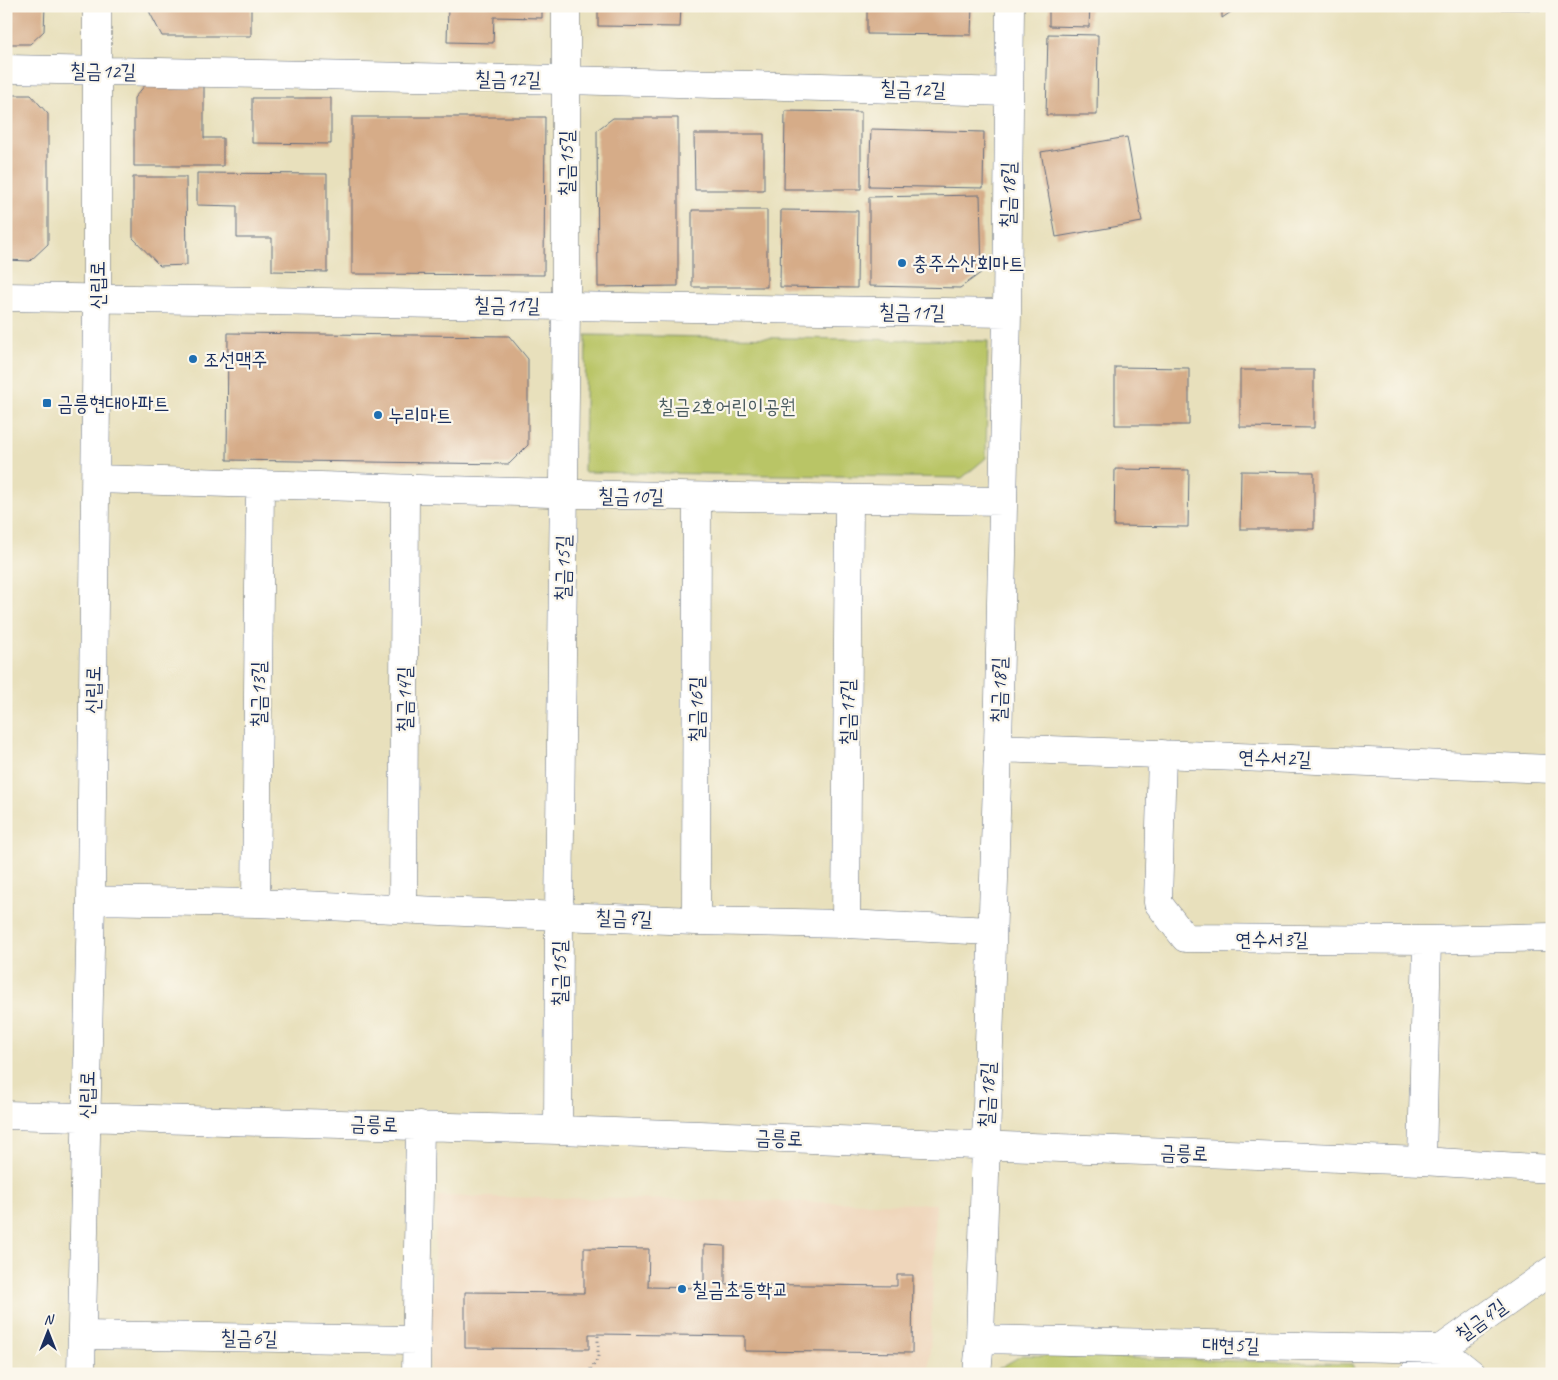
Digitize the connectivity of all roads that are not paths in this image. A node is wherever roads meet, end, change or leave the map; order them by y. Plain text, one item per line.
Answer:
1 (97, 6) edge
2 (566, 6) edge
3 (1010, 6) edge
4 (6, 70) edge
5 (97, 71) junction
6 (566, 80) junction
7 (1009, 92) junction
8 (6, 297) edge
9 (97, 299) junction
10 (566, 306) junction
11 (1007, 313) junction
12 (96, 479) junction
13 (260, 484) junction
14 (405, 489) junction
15 (564, 494) junction
16 (697, 497) junction
17 (849, 500) junction
18 (1003, 501) junction
19 (998, 748) junction
20 (1162, 754) junction
21 (1552, 769) edge
22 (91, 900) junction
23 (256, 903) junction
24 (403, 909) junction
25 (559, 916) junction
26 (696, 921) junction
27 (846, 924) junction
28 (992, 931) junction
29 (1552, 937) edge
30 (1427, 940) junction
31 (6, 1115) edge
32 (86, 1116) junction
33 (420, 1125) junction
34 (558, 1130) junction
35 (986, 1146) junction
36 (1422, 1161) junction
37 (1552, 1169) edge
38 (1552, 1270) edge
39 (82, 1335) junction
40 (980, 1339) junction
41 (416, 1340) junction
42 (1441, 1349) junction
43 (81, 1374) edge
44 (416, 1374) edge
45 (977, 1374) edge
46 (1413, 1374) edge
47 (1472, 1374) edge

1 - 5 street, 신립로
2 - 6 street, 칠금15길
3 - 7 street, 칠금18길
4 - 5 street, 칠금12길
5 - 6 street, 칠금12길
5 - 9 street, 신립로
6 - 7 street, 칠금12길
6 - 10 street, 칠금15길
7 - 11 street, 칠금18길
8 - 9 street, 칠금11길
9 - 10 street, 칠금11길
9 - 12 street, 신립로
10 - 11 street, 칠금11길
10 - 15 street, 칠금15길
11 - 18 street, 칠금18길
12 - 13 street, 칠금10길
12 - 22 street, 신립로
13 - 14 street, 칠금10길
13 - 23 street, 칠금13길
14 - 15 street, 칠금10길
14 - 24 street, 칠금14길
15 - 16 street, 칠금10길
15 - 25 street, 칠금15길
16 - 17 street, 칠금10길
16 - 26 street, 칠금16길
17 - 18 street, 칠금10길
17 - 27 street, 칠금17길
18 - 19 street, 칠금18길
19 - 20 street, 연수서2길
19 - 28 street, 칠금18길
20 - 21 street, 연수서2길
20 - 30 street, 연수서3길
22 - 23 street, 칠금9길
22 - 32 street, 신립로
23 - 24 street, 칠금9길
24 - 25 street, 칠금9길
25 - 26 street, 칠금9길
25 - 34 street, 칠금15길
26 - 27 street, 칠금9길
27 - 28 street, 칠금9길
28 - 35 street, 칠금18길
29 - 30 street, 연수서3길
30 - 36 street
31 - 32 street, 금릉로
32 - 33 street, 금릉로
32 - 39 street, 신립로
33 - 34 street, 금릉로
33 - 41 street
34 - 35 street, 금릉로
35 - 36 street, 금릉로
35 - 40 street, 칠금18길
36 - 37 street, 금릉로
38 - 42 street, 칠금4길
39 - 41 street, 칠금6길
39 - 43 street, 신립로
40 - 42 street, 대현5길
40 - 45 street, 칠금18길
41 - 44 street
42 - 46 street, 칠금4길
42 - 47 street

